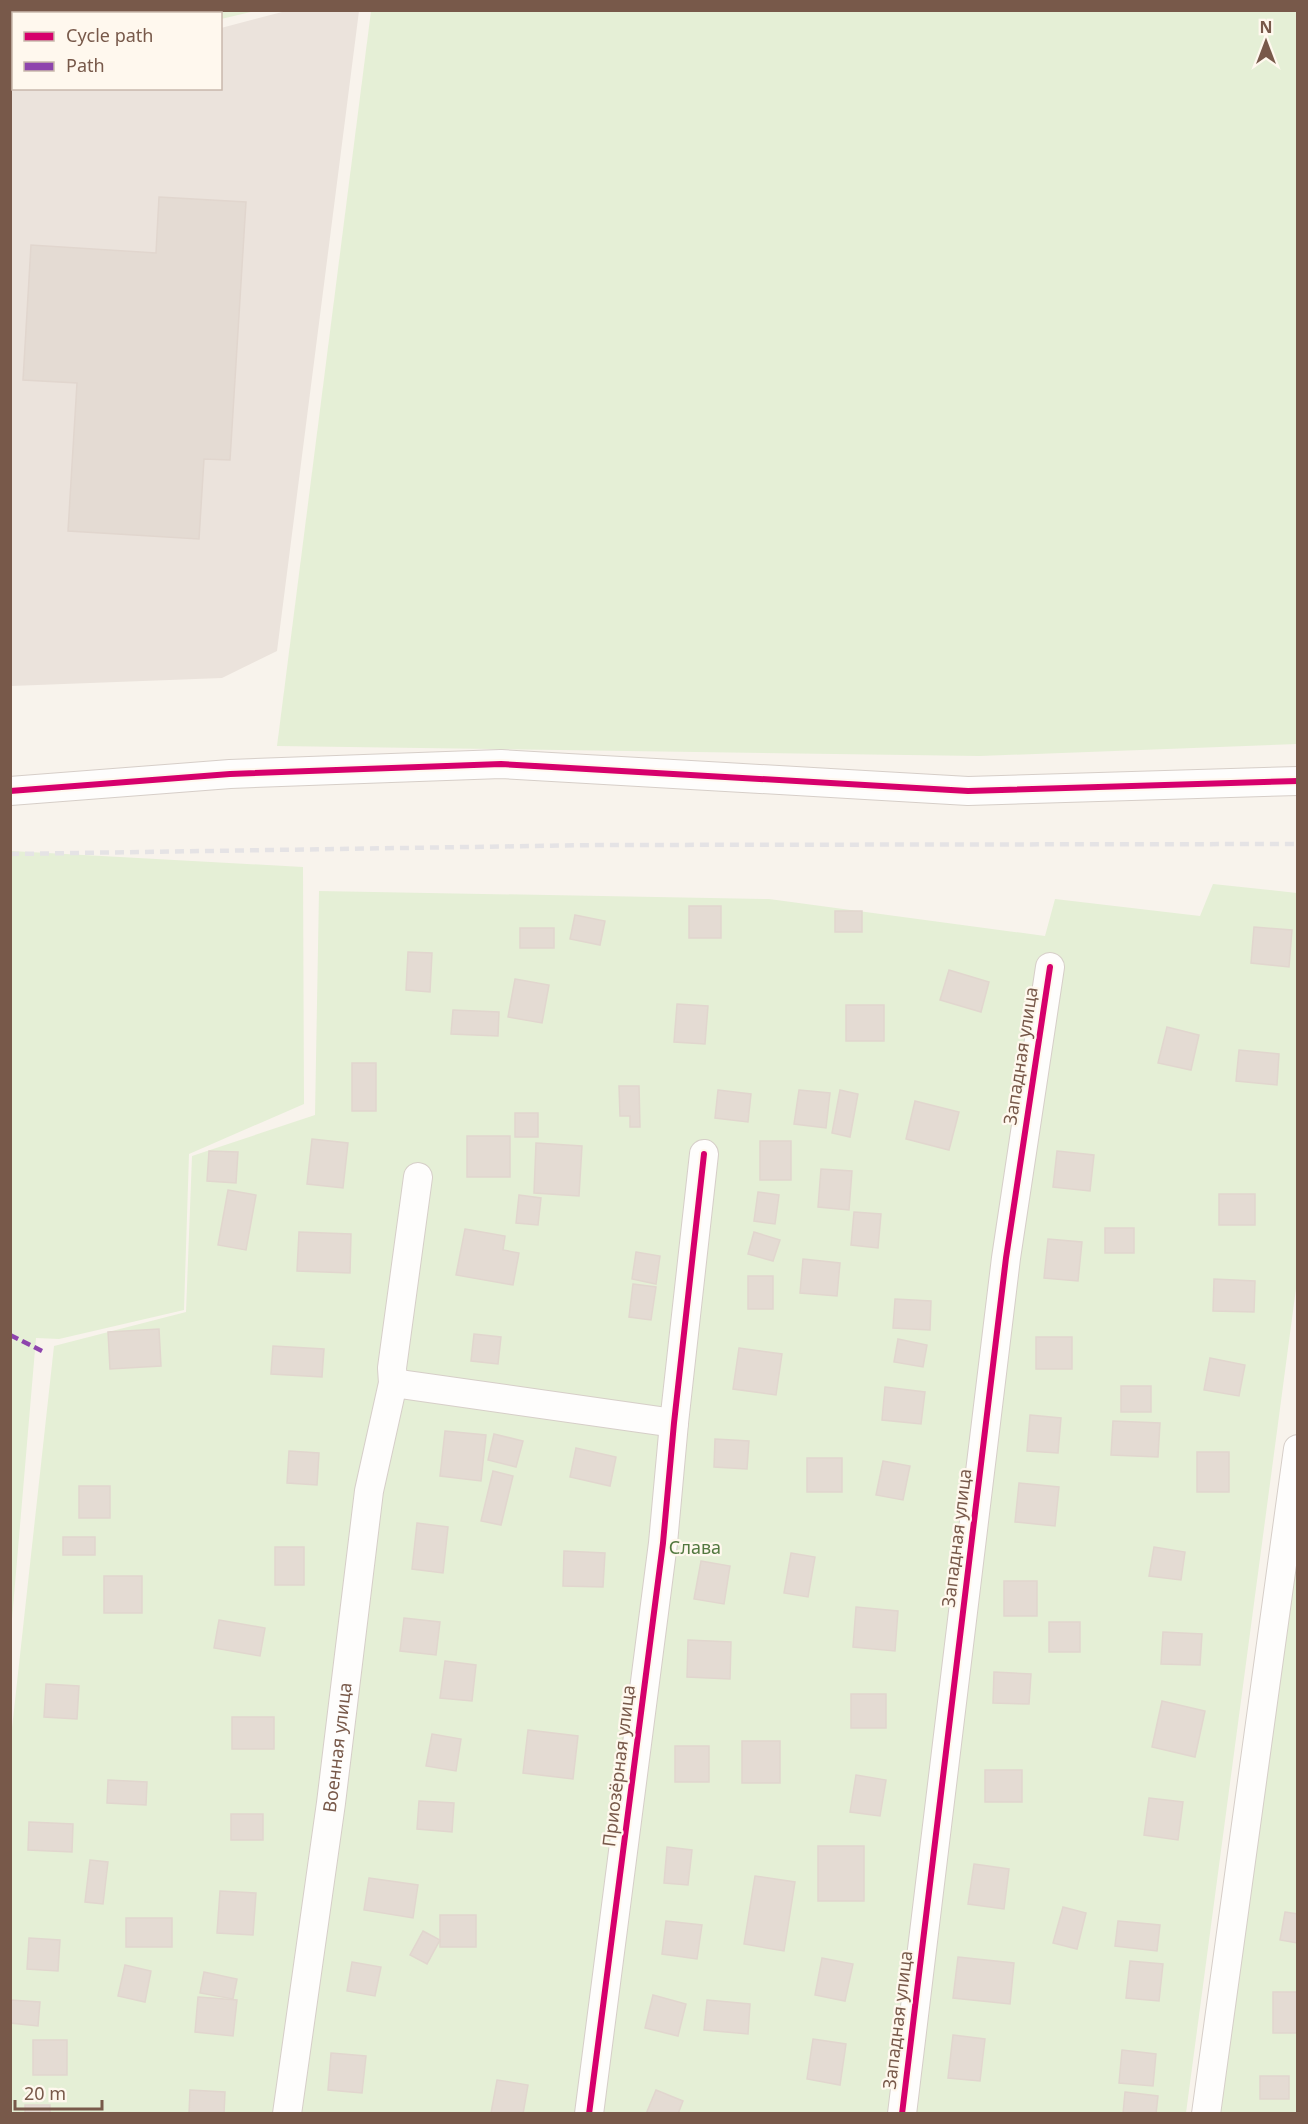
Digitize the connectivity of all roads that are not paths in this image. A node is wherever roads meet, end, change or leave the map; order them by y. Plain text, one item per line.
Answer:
1 (1298, 781) edge
2 (10, 790) edge
3 (1050, 967) dead end
4 (704, 1154) dead end
5 (418, 1177) dead end
6 (393, 1383) junction
7 (674, 1423) junction
8 (1298, 1449) edge
9 (287, 2114) edge
10 (589, 2114) edge
11 (902, 2114) edge
12 (1206, 2114) edge

1 - 2 street
3 - 11 street, Западная улица
4 - 7 street, Приозёрная улица
5 - 6 street, Военная улица
6 - 7 street
6 - 9 street, Военная улица
7 - 10 street, Приозёрная улица
8 - 12 street

